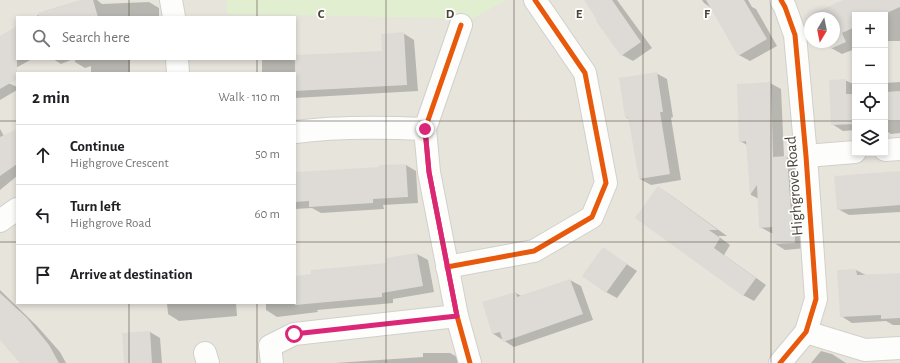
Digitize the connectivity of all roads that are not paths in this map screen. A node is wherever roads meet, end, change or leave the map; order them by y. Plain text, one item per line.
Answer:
1 (171, 0) edge
2 (536, 0) edge
3 (787, 2) edge
4 (174, 16) edge
5 (461, 26) dead end
6 (177, 60) edge
7 (178, 72) edge
8 (425, 129) junction
9 (296, 132) edge
10 (900, 149) edge
11 (888, 150) edge
12 (852, 152) edge
13 (806, 156) junction
14 (16, 210) edge
15 (0, 221) edge
16 (447, 267) junction
17 (457, 316) junction
18 (806, 332) junction
19 (900, 348) edge
20 (272, 363) edge
21 (470, 363) edge
22 (780, 363) edge

1 - 4 street
2 - 16 street
3 - 13 street, Highgrove Road
5 - 8 street
6 - 7 street
8 - 9 street
8 - 16 street
10 - 11 street
12 - 13 street, Highgrove Road
13 - 18 street, Highgrove Road
14 - 15 street
16 - 17 street
17 - 20 street
17 - 21 street
18 - 19 street
18 - 22 street, Highgrove Road

